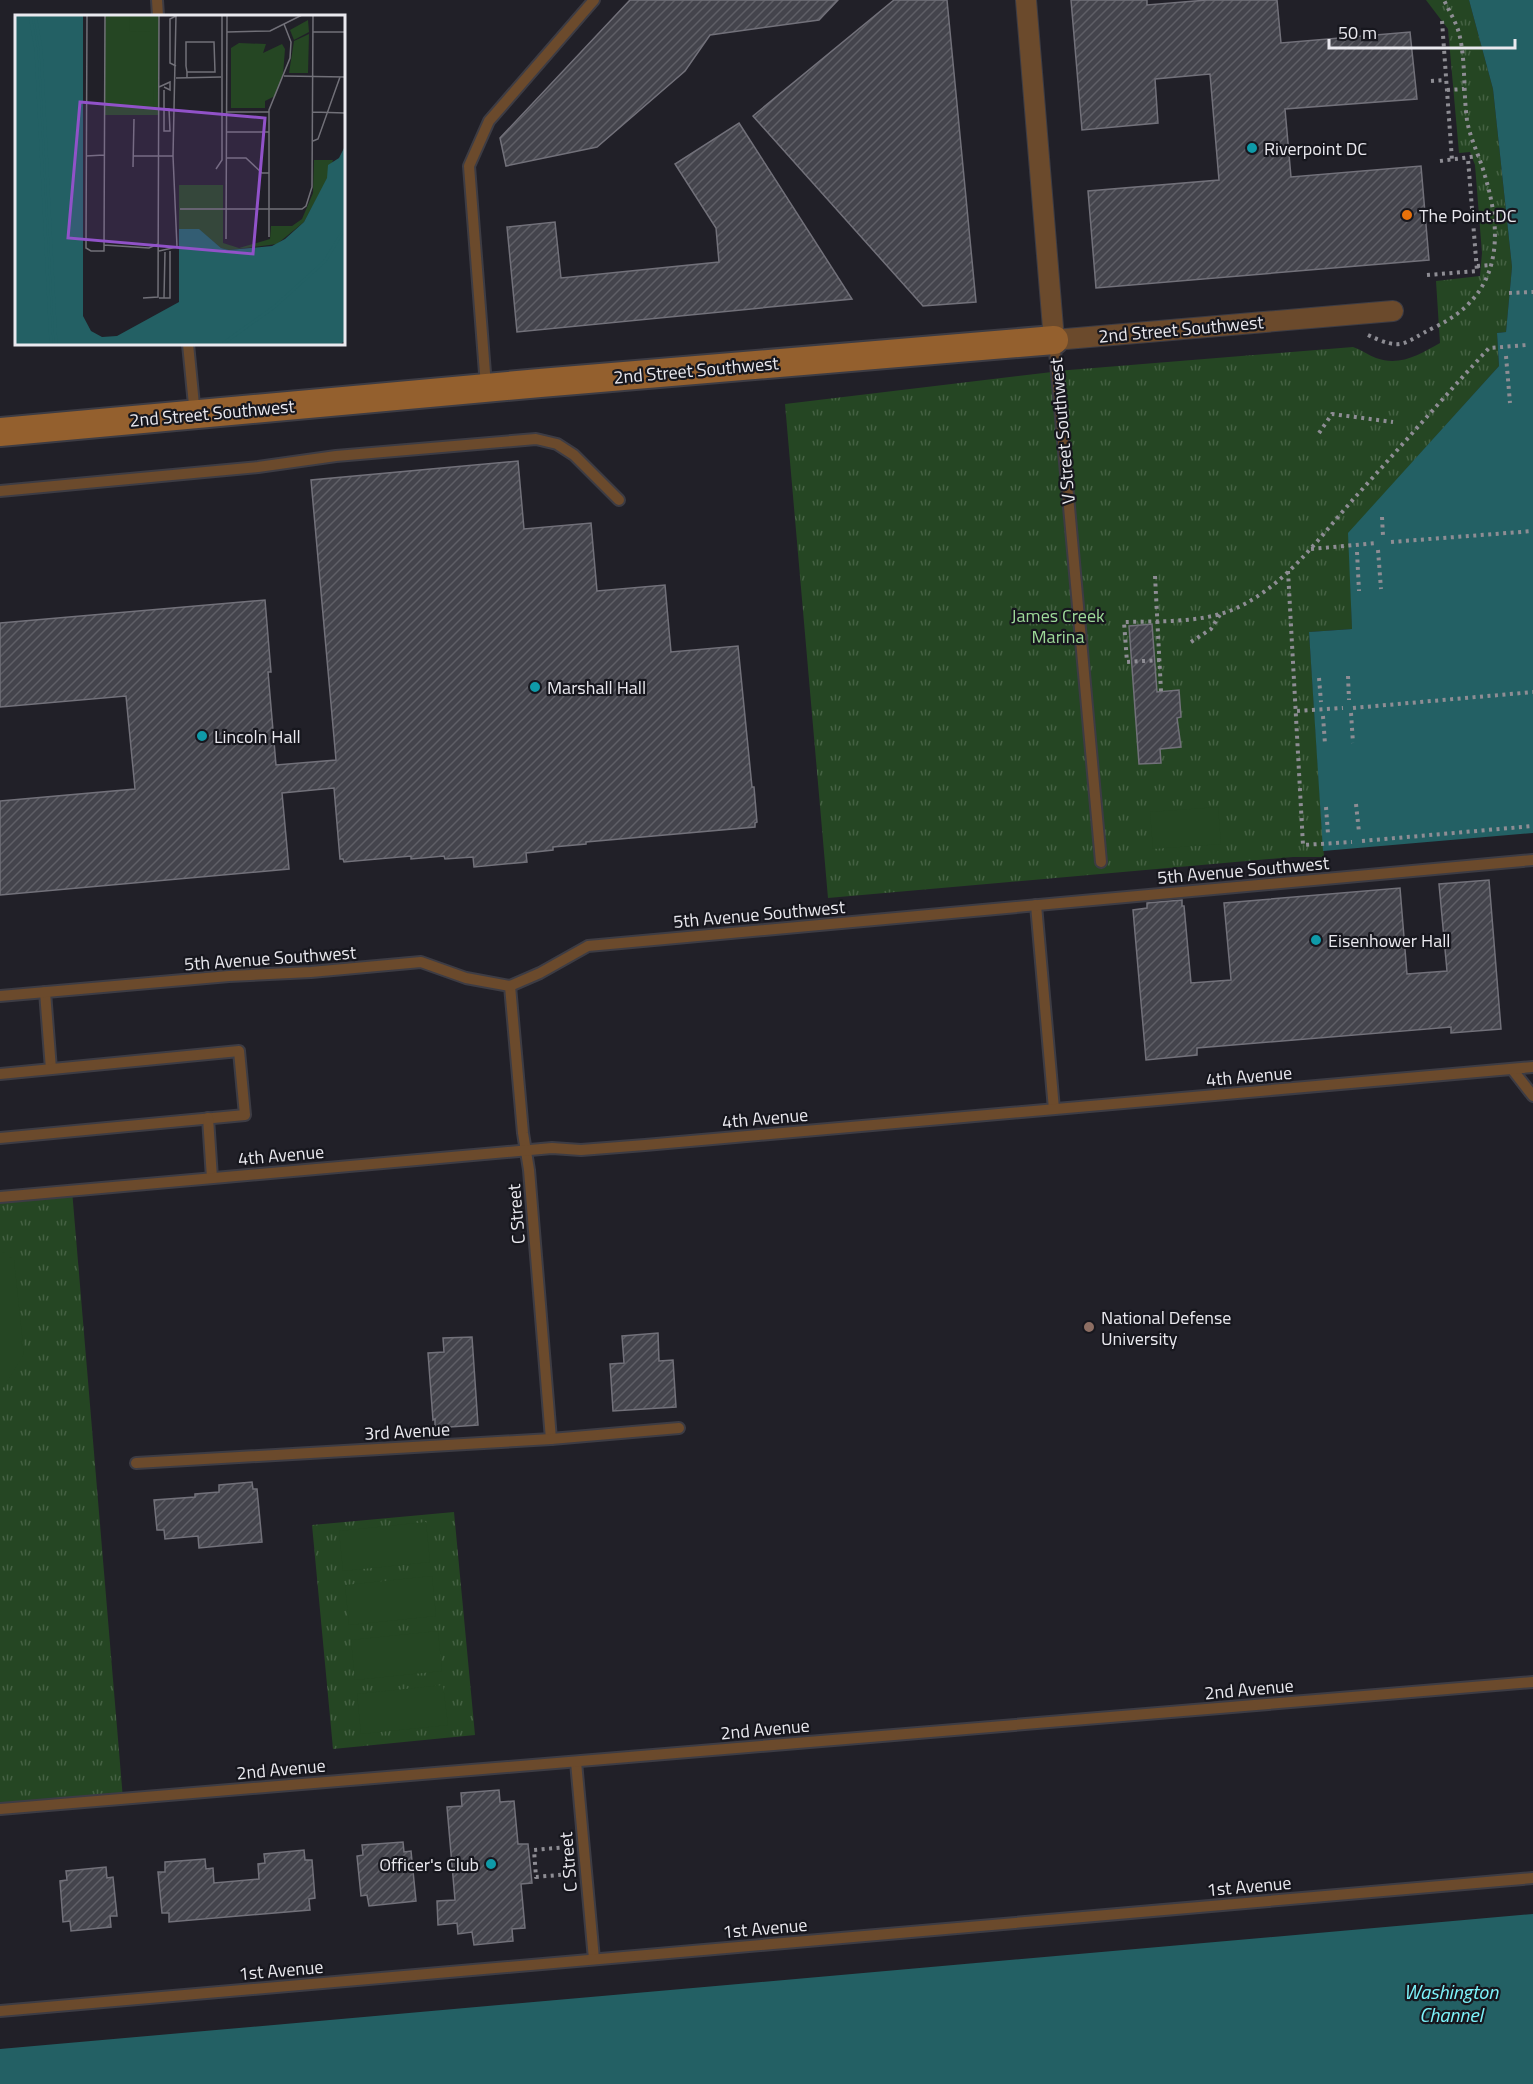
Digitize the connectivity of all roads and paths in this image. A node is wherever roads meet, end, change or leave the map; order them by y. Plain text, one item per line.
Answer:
1 (157, 0) edge
2 (594, 0) edge
3 (1026, 0) edge
4 (1444, 0) edge
5 (158, 15) edge
6 (1442, 21) dead end
7 (1446, 80) junction
8 (1431, 81) dead end
9 (1464, 88) junction
10 (1447, 90) junction
11 (1478, 156) junction
12 (1468, 159) junction
13 (1452, 160) junction
14 (1440, 161) dead end
15 (1491, 265) junction
16 (1477, 266) junction
17 (1427, 275) dead end
18 (1533, 292) edge
19 (1509, 293) dead end
20 (1393, 311) dead end
21 (1430, 329) dead end
22 (1054, 340) junction
23 (188, 345) edge
24 (1527, 345) dead end
25 (1506, 356) dead end
26 (486, 389) junction
27 (1510, 404) dead end
28 (195, 415) junction
29 (1393, 422) dead end
30 (0, 432) edge
31 (1320, 433) dead end
32 (0, 491) edge
33 (619, 500) dead end
34 (1382, 517) dead end
35 (1533, 531) edge
36 (1383, 536) dead end
37 (1391, 542) dead end
38 (1377, 543) dead end
39 (1310, 549) junction
40 (1378, 550) dead end
41 (1357, 552) dead end
42 (1288, 571) junction
43 (1155, 576) dead end
44 (1381, 589) dead end
45 (1359, 591) dead end
46 (1221, 613) junction
47 (1158, 621) junction
48 (1191, 642) dead end
49 (1160, 660) junction
50 (1348, 676) dead end
51 (1319, 678) dead end
52 (1161, 691) dead end
53 (1533, 693) edge
54 (1349, 700) dead end
55 (1321, 702) dead end
56 (1343, 708) dead end
57 (1297, 711) junction
58 (1323, 716) dead end
59 (1353, 743) dead end
60 (1325, 744) dead end
61 (1356, 804) dead end
62 (1326, 807) dead end
63 (1533, 826) edge
64 (1359, 832) dead end
65 (1328, 834) dead end
66 (1362, 841) dead end
67 (1352, 842) dead end
68 (1533, 861) edge
69 (1101, 862) dead end
70 (1036, 905) junction
71 (510, 986) junction
72 (45, 992) junction
73 (0, 996) edge
74 (1533, 1067) edge
75 (51, 1069) junction
76 (1512, 1069) junction
77 (0, 1074) edge
78 (1533, 1096) edge
79 (1054, 1109) junction
80 (208, 1118) junction
81 (0, 1138) edge
82 (525, 1150) junction
83 (212, 1178) junction
84 (0, 1197) edge
85 (679, 1428) dead end
86 (551, 1439) junction
87 (136, 1463) dead end
88 (1533, 1682) edge
89 (576, 1762) junction
90 (0, 1809) edge
91 (584, 1846) junction
92 (586, 1873) junction
93 (1533, 1878) edge
94 (594, 1959) junction
95 (0, 2011) edge

1 - 5 lane
2 - 26 lane
3 - 22 street, V Street Southwest
4 - 9 path
6 - 7 path
7 - 8 path
7 - 10 path
9 - 10 path
9 - 11 path
10 - 13 path
11 - 12 path
11 - 15 path
12 - 13 path
12 - 16 path
13 - 14 path
15 - 16 path
15 - 21 path
16 - 17 path
18 - 19 path
20 - 22 street, 2nd Street Southwest
22 - 26 street, 2nd Street Southwest
22 - 69 lane, V Street Southwest
23 - 28 lane
24 - 39 path
25 - 27 path
26 - 28 street, 2nd Street Southwest
28 - 30 street, 2nd Street Southwest
29 - 31 path
32 - 33 lane
34 - 36 path
35 - 37 path
38 - 39 path
39 - 42 path
40 - 44 path
41 - 45 path
42 - 46 path
42 - 57 path
43 - 47 path
46 - 47 path
46 - 48 path
47 - 49 path
47 - 49 path
49 - 52 path
50 - 54 path
51 - 55 path
53 - 59 path
56 - 57 path
57 - 67 path
58 - 60 path
61 - 64 path
62 - 65 path
63 - 66 path
68 - 70 lane, 5th Avenue Southwest
70 - 71 lane, 5th Avenue Southwest
70 - 79 lane
71 - 72 lane, 5th Avenue Southwest
71 - 82 lane, C Street
72 - 73 lane, 5th Avenue Southwest
72 - 75 lane
74 - 76 lane, 4th Avenue
75 - 77 lane
75 - 80 lane
76 - 78 lane
76 - 79 lane, 4th Avenue
79 - 82 lane, 4th Avenue
80 - 81 lane
80 - 83 lane
82 - 83 lane, 4th Avenue
82 - 86 lane, C Street
83 - 84 lane, 4th Avenue
85 - 86 lane, 3rd Avenue
86 - 87 lane, 3rd Avenue
88 - 89 lane, 2nd Avenue
89 - 90 lane, 2nd Avenue
89 - 91 lane, C Street
91 - 92 lane, C Street
91 - 92 path
92 - 94 lane, C Street
93 - 94 lane, 1st Avenue
94 - 95 lane, 1st Avenue

